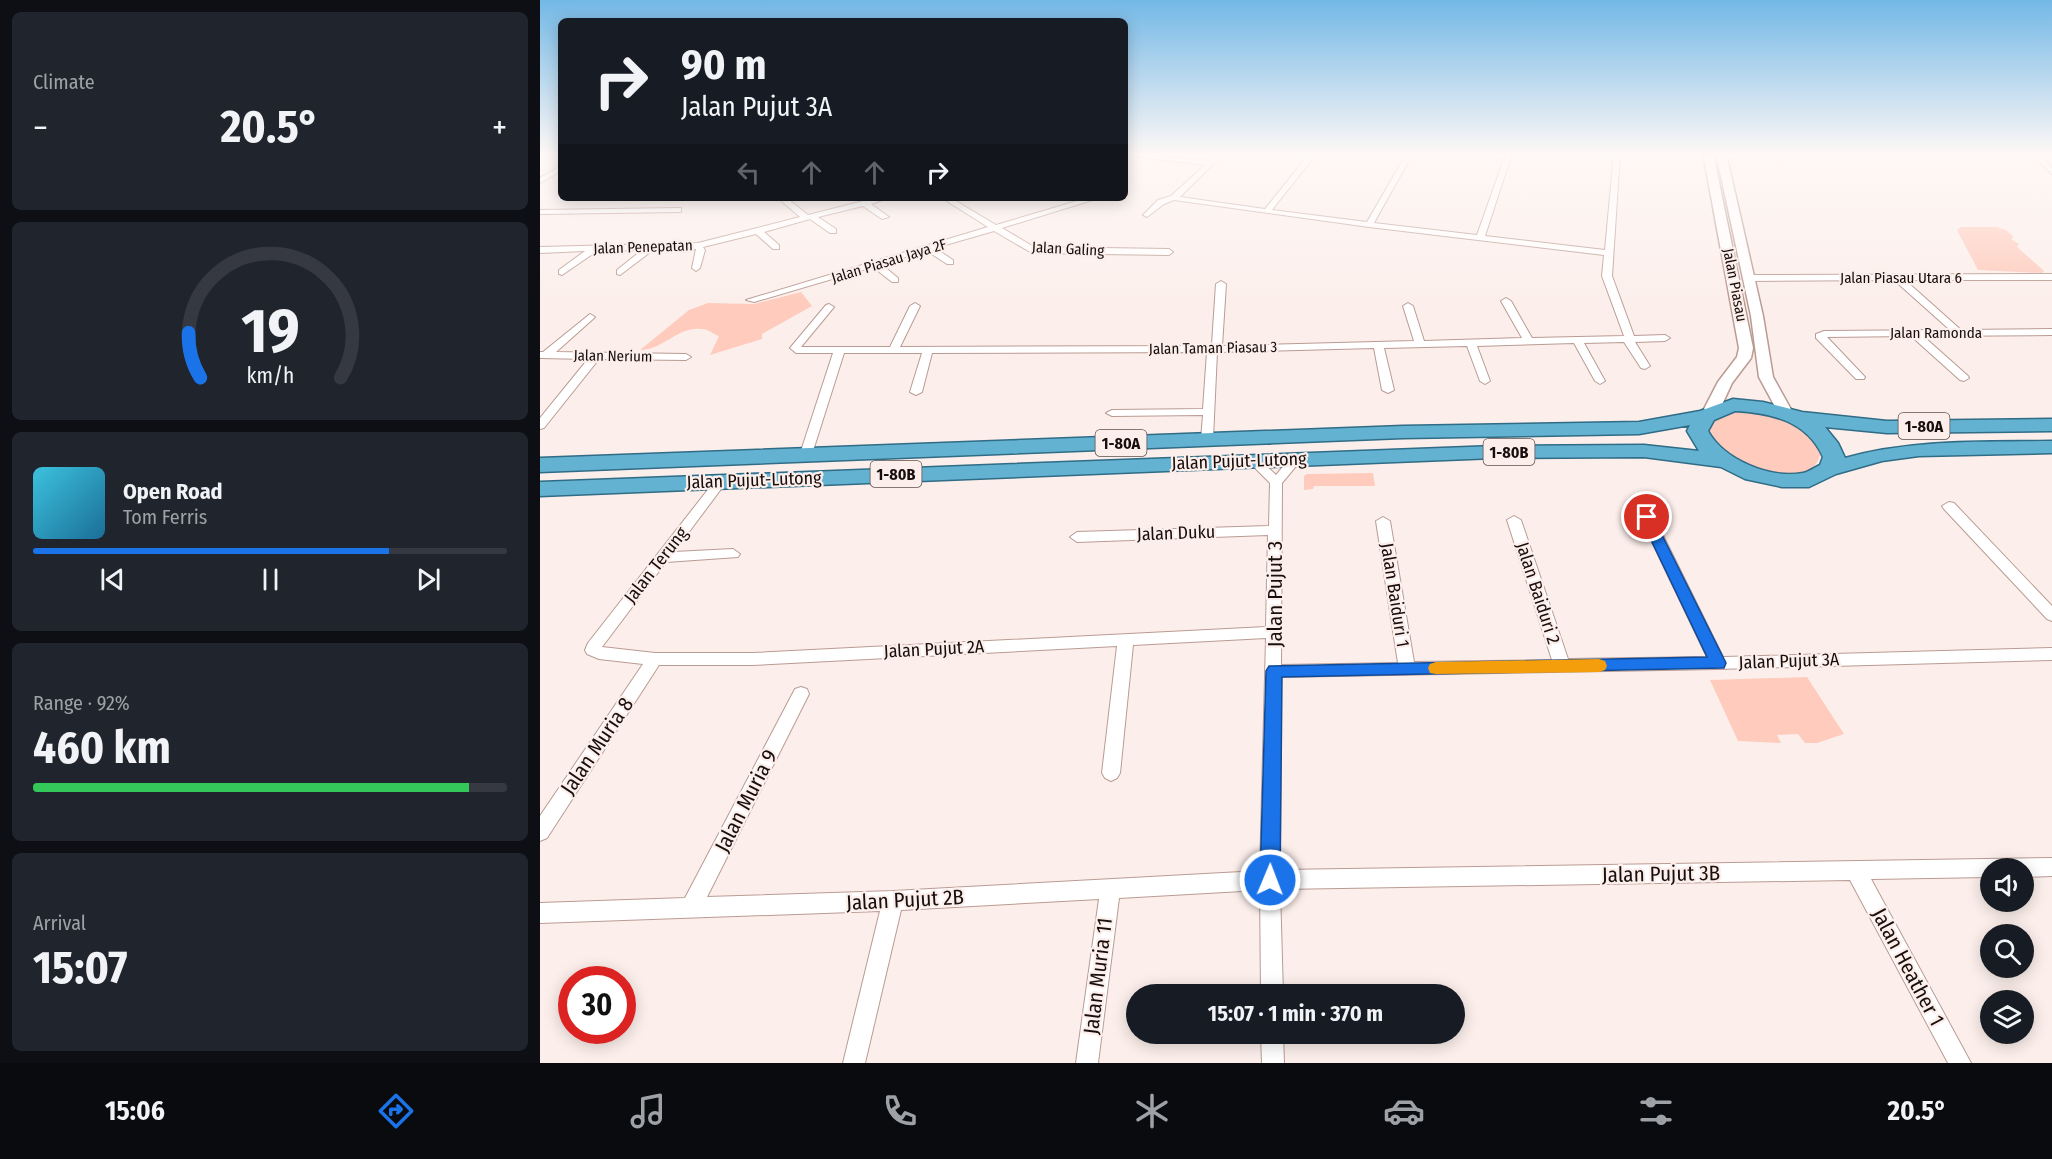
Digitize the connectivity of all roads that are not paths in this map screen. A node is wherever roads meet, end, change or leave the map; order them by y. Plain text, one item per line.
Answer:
1 (789, 203) edge
2 (864, 203) joint
3 (953, 203) edge
4 (1080, 203) edge
5 (1160, 203) edge
6 (1204, 203) edge
7 (1274, 203) edge
8 (1382, 203) edge
9 (1492, 203) edge
10 (1612, 203) edge
11 (1724, 203) edge
12 (1725, 203) edge
13 (678, 210) dead end
14 (540, 212) edge
15 (1266, 212) junction
16 (1148, 215) dead end
17 (809, 217) junction
18 (885, 217) dead end
19 (1369, 225) junction
20 (994, 229) junction
21 (758, 231) junction
22 (833, 231) dead end
23 (1480, 237) junction
24 (698, 246) junction
25 (776, 247) dead end
26 (650, 248) junction
27 (594, 249) junction
28 (929, 249) junction
29 (540, 250) edge
30 (1169, 252) dead end
31 (1607, 253) junction
32 (950, 262) dead end
33 (876, 265) junction
34 (696, 268) dead end
35 (562, 272) dead end
36 (620, 272) dead end
37 (2052, 277) edge
38 (1749, 278) junction
39 (1897, 278) junction
40 (895, 280) dead end
41 (1221, 284) dead end
42 (751, 300) dead end
43 (1506, 301) dead end
44 (915, 306) dead end
45 (1408, 306) dead end
46 (829, 307) dead end
47 (590, 317) dead end
48 (2047, 332) edge
49 (1913, 333) junction
50 (1959, 333) junction
51 (1629, 338) junction
52 (1665, 338) dead end
53 (1578, 340) junction
54 (2052, 340) edge
55 (1528, 341) junction
56 (1471, 343) junction
57 (1420, 344) junction
58 (1377, 345) junction
59 (1212, 349) junction
60 (892, 350) junction
61 (927, 350) junction
62 (839, 352) junction
63 (543, 355) edge
64 (596, 356) junction
65 (686, 357) dead end
66 (1645, 366) dead end
67 (1860, 377) dead end
68 (1964, 378) dead end
69 (1485, 381) dead end
70 (1600, 381) dead end
71 (1388, 390) dead end
72 (916, 392) dead end
73 (1207, 412) junction
74 (1706, 413) junction
75 (1112, 414) dead end
76 (1791, 415) junction
77 (2052, 425) edge
78 (540, 426) edge
79 (1207, 439) junction
80 (2052, 447) edge
81 (806, 454) junction
82 (1296, 459) junction
83 (1253, 460) junction
84 (1722, 461) junction
85 (540, 465) edge
86 (1830, 469) junction
87 (721, 481) junction
88 (1276, 482) junction
89 (540, 489) edge
90 (1949, 506) dead end
91 (1647, 517) dead end
92 (1514, 520) dead end
93 (1383, 521) dead end
94 (1274, 530) junction
95 (1077, 537) dead end
96 (733, 554) dead end
97 (664, 557) junction
98 (2052, 615) edge
99 (1275, 632) junction
100 (1126, 639) junction
101 (593, 650) joint
102 (2052, 654) edge
103 (655, 659) junction
104 (1718, 663) junction
105 (1562, 666) junction
106 (1407, 668) junction
107 (1274, 671) junction
108 (801, 694) dead end
109 (1111, 772) dead end
110 (540, 832) edge
111 (2052, 867) edge
112 (1856, 871) junction
113 (1270, 880) junction
114 (1110, 889) junction
115 (893, 901) junction
116 (691, 908) junction
117 (540, 913) edge
118 (1272, 984) edge
119 (1272, 1044) edge
120 (854, 1063) edge
121 (1087, 1063) edge
122 (1273, 1063) edge
123 (1960, 1063) edge

1 - 17 street
2 - 17 street, Jalan Penepatan
2 - 18 street
3 - 20 street, Jalan Galing
4 - 20 street, Jalan Piasau Jaya 2F
5 - 16 street
6 - 15 street
7 - 15 street
8 - 19 street
9 - 23 street
10 - 31 street
11 - 74 street, Jalan Piasau
12 - 38 street, Jalan Piasau
13 - 14 street
15 - 19 street
17 - 21 street, Jalan Penepatan
17 - 22 street
19 - 23 street
20 - 28 street, Jalan Piasau Jaya 2F
20 - 30 street, Jalan Galing
21 - 24 street, Jalan Penepatan
21 - 25 street
23 - 31 street
24 - 26 street, Jalan Penepatan
24 - 34 street
26 - 27 street, Jalan Penepatan
26 - 36 street
27 - 29 street, Jalan Penepatan
27 - 35 street
28 - 32 street
28 - 33 street, Jalan Piasau Jaya 2F
31 - 51 street
33 - 40 street
33 - 42 street, Jalan Piasau Jaya 2F
37 - 39 street, Jalan Piasau Utara 6
38 - 39 street, Jalan Piasau Utara 6
38 - 76 street, Jalan Piasau
39 - 50 street
41 - 59 street
43 - 55 street
44 - 60 street
45 - 57 street
46 - 62 street, Jalan Taman Piasau 3
47 - 63 street
48 - 50 street, Jalan Ramonda
48 - 54 street
49 - 50 street, Jalan Ramonda
49 - 67 street, Jalan Ramonda
49 - 68 street
51 - 52 street, Jalan Taman Piasau 3
51 - 53 street, Jalan Taman Piasau 3
51 - 66 street
53 - 55 street, Jalan Taman Piasau 3
53 - 70 street
55 - 56 street, Jalan Taman Piasau 3
56 - 57 street, Jalan Taman Piasau 3
56 - 69 street
57 - 58 street, Jalan Taman Piasau 3
58 - 59 street, Jalan Taman Piasau 3
58 - 71 street
59 - 61 street, Jalan Taman Piasau 3
59 - 73 street
60 - 61 street, Jalan Taman Piasau 3
60 - 62 street, Jalan Taman Piasau 3
61 - 72 street
62 - 81 street
63 - 64 street, Jalan Nerium
64 - 65 street, Jalan Nerium
64 - 78 street
73 - 75 street
73 - 79 street
74 - 76 highway, Jalan Pujut-Lutong
74 - 79 highway, Jalan Pujut-Lutong / 1-80A
74 - 84 highway
76 - 77 highway, 1-80A
76 - 86 highway
79 - 81 highway, Jalan Pujut-Lutong / 1-80A
80 - 86 highway
81 - 85 highway, Jalan Pujut-Lutong / 1-80A
82 - 83 highway, Jalan Pujut-Lutong / 1-80B
82 - 84 highway, Jalan Pujut-Lutong / 1-80B
82 - 88 street
83 - 87 highway, Jalan Pujut-Lutong / 1-80B
83 - 88 street
84 - 86 highway
87 - 89 highway, Jalan Pujut-Lutong / 1-80B
87 - 97 street, Jalan Terung
88 - 94 street, Jalan Pujut 3
90 - 98 street
91 - 104 street
92 - 105 street, Jalan Baiduri 2
93 - 106 street, Jalan Baiduri 1
94 - 95 street, Jalan Duku
94 - 99 street, Jalan Pujut 3
96 - 97 street
97 - 101 street, Jalan Terung
99 - 100 street, Jalan Pujut 2A
99 - 107 street, Jalan Pujut 3
100 - 103 street, Jalan Pujut 2A
100 - 109 street
101 - 103 street, Jalan Pujut 2A
102 - 104 street, Jalan Pujut 3A
103 - 110 street, Jalan Muria 8
104 - 105 street, Jalan Pujut 3A
105 - 106 street, Jalan Pujut 3A
106 - 107 street, Jalan Pujut 3A
107 - 113 street, Jalan Pujut 3
108 - 116 street, Jalan Muria 9
111 - 112 street, Jalan Pujut 3B
112 - 113 street, Jalan Pujut 3B
112 - 123 street, Jalan Heather 1
113 - 114 street, Jalan Pujut 2B
113 - 118 street, Jalan Pujut 3
114 - 115 street, Jalan Pujut 2B
114 - 121 street, Jalan Muria 11
115 - 116 street, Jalan Pujut 2B
115 - 120 street
116 - 117 street, Jalan Pujut 2B
119 - 122 street

